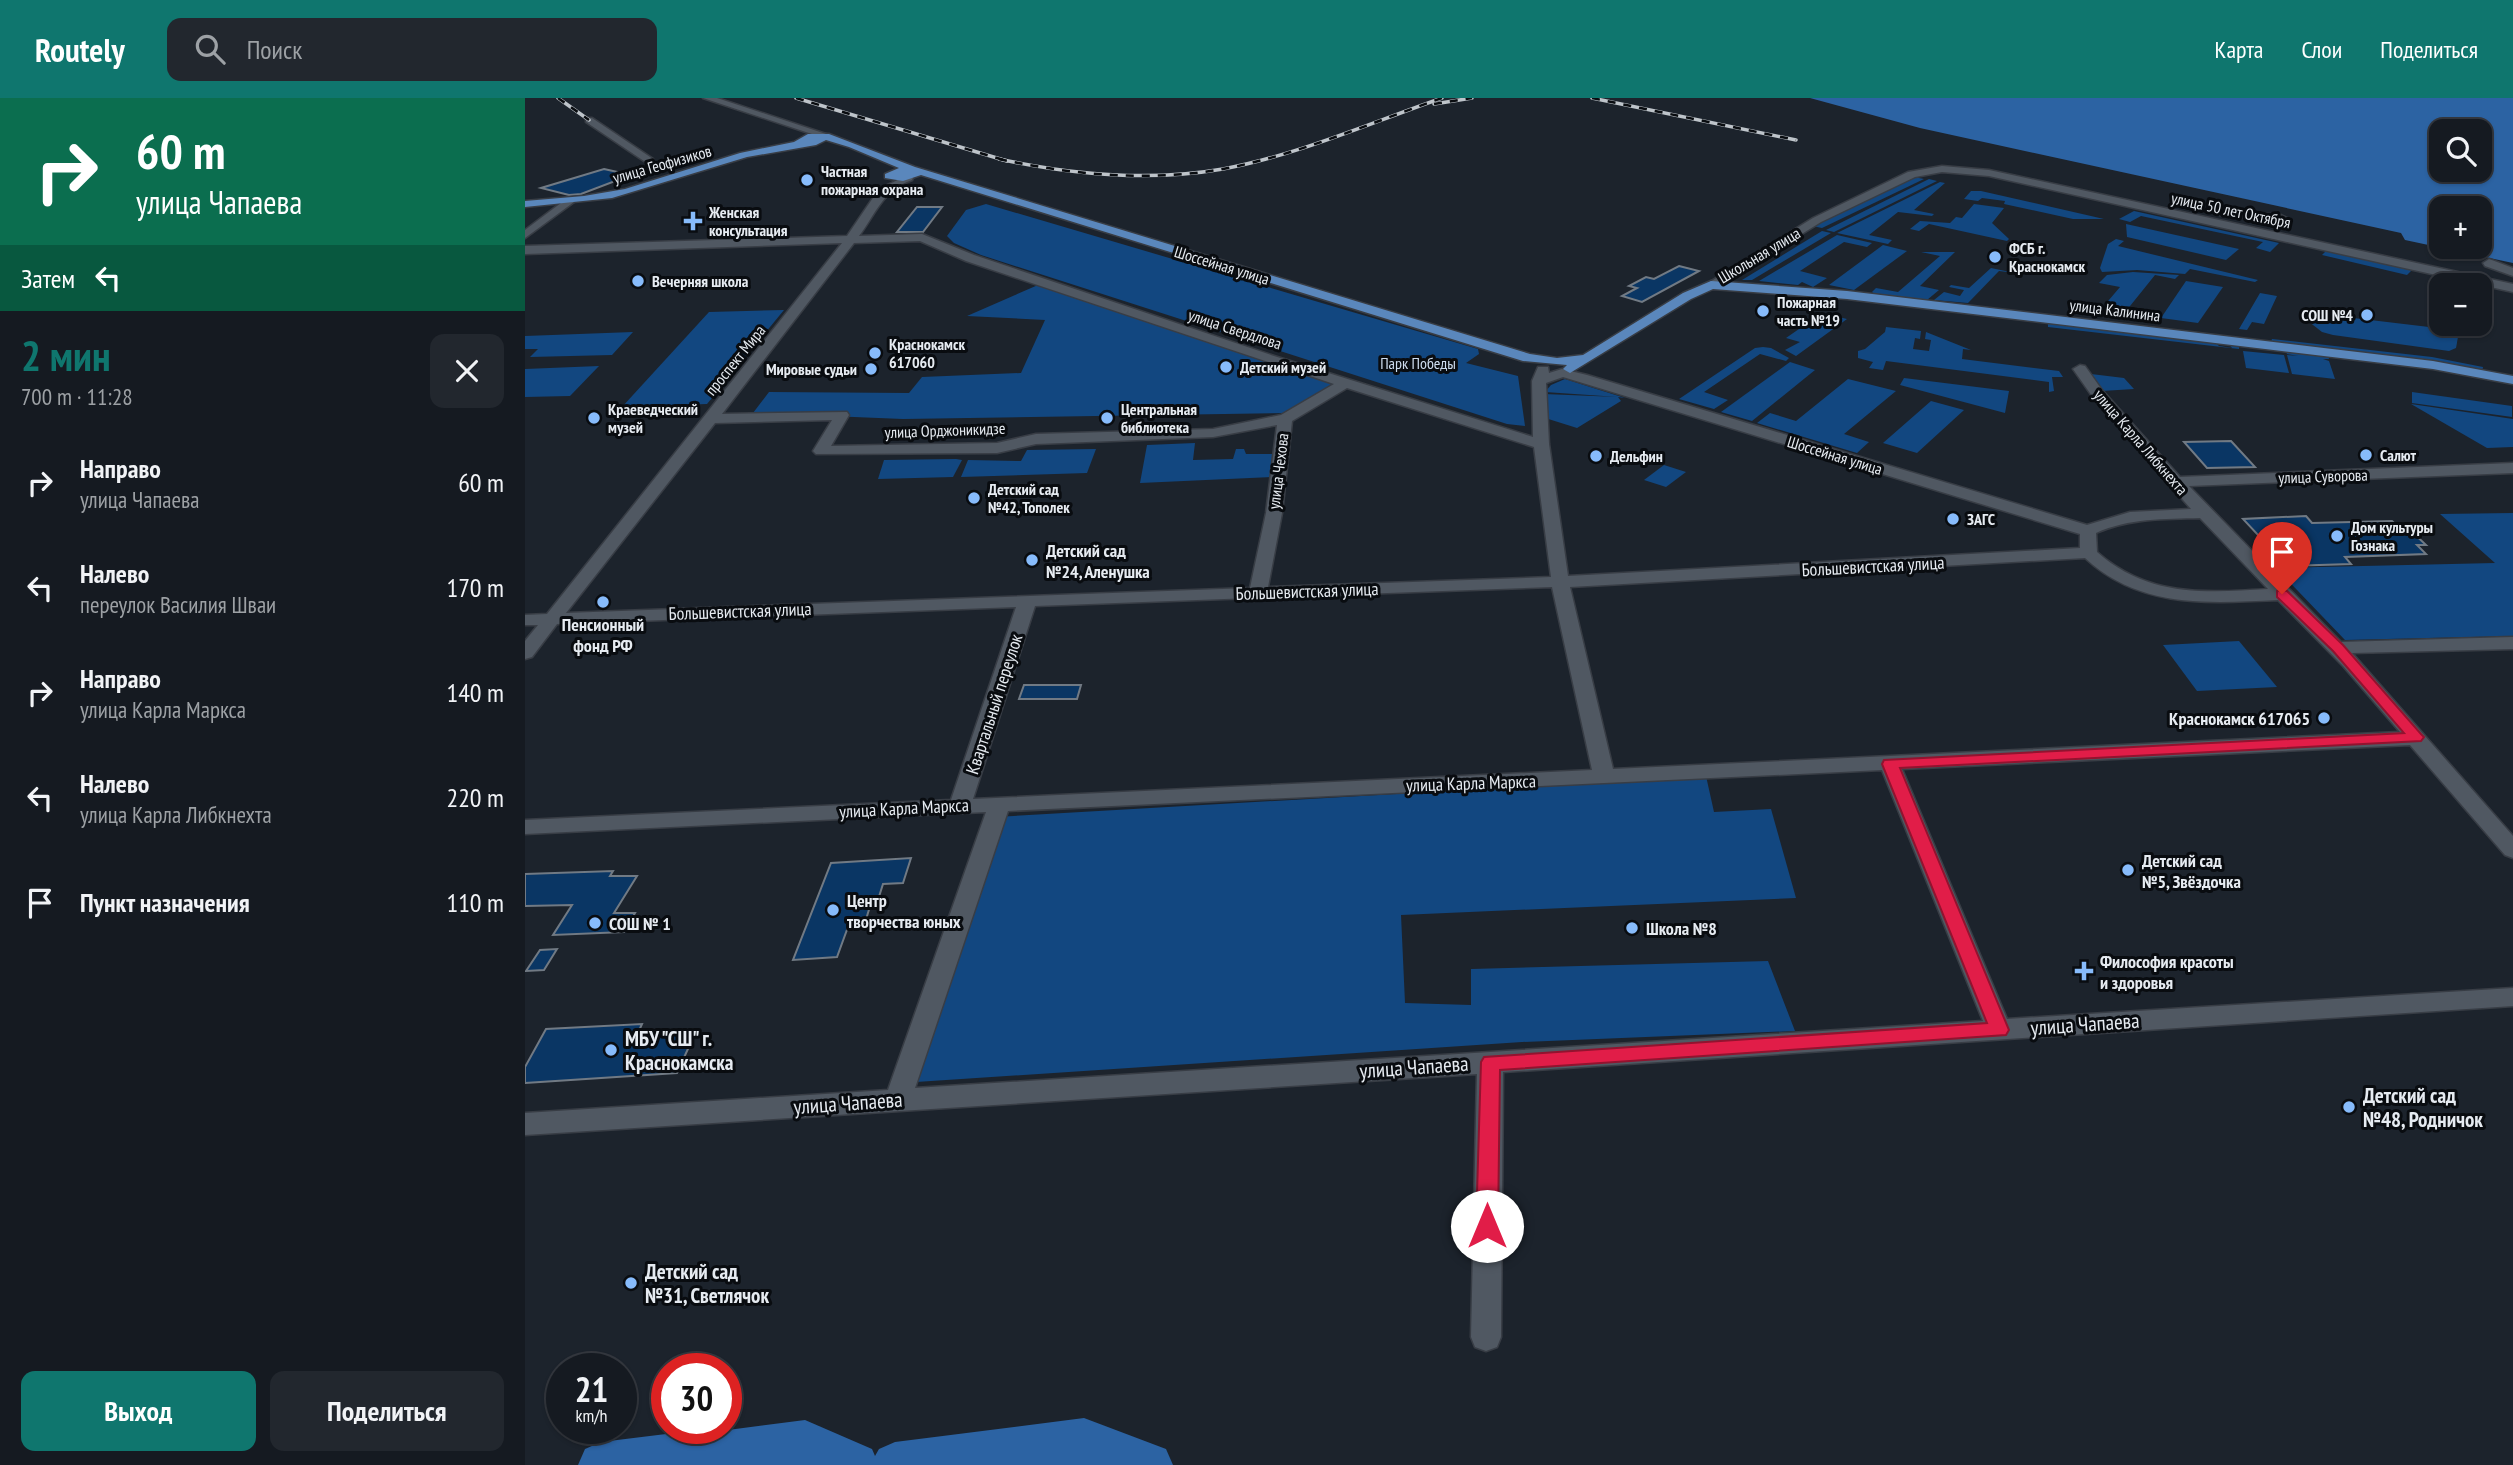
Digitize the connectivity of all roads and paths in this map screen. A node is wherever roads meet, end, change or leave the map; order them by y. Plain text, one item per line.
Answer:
1 (708, 98) edge
2 (589, 121) dead end
3 (794, 126) junction
4 (825, 136) junction
5 (806, 141) junction
6 (648, 159) dead end
7 (1942, 169) joint
8 (913, 173) junction
9 (889, 179) junction
10 (569, 202) junction
11 (525, 205) edge
12 (2155, 209) junction
13 (2281, 218) dead end
14 (525, 235) edge
15 (849, 241) junction
16 (525, 250) edge
17 (2489, 263) dead end
18 (2513, 272) edge
19 (1711, 285) junction
20 (2513, 288) edge
21 (1528, 358) junction
22 (2080, 369) dead end
23 (1568, 371) junction
24 (1541, 375) junction
25 (2513, 380) edge
26 (1346, 383) junction
27 (709, 419) junction
28 (1285, 419) junction
29 (1541, 444) junction
30 (2513, 468) edge
31 (2175, 482) junction
32 (2204, 513) junction
33 (2088, 531) junction
34 (2089, 553) junction
35 (1560, 582) junction
36 (1258, 593) junction
37 (2282, 594) junction
38 (1027, 602) junction
39 (550, 619) junction
40 (525, 620) edge
41 (2513, 643) edge
42 (2338, 648) junction
43 (525, 653) edge
44 (2416, 737) junction
45 (1890, 764) junction
46 (1604, 777) junction
47 (1000, 804) junction
48 (960, 806) junction
49 (525, 827) edge
50 (2513, 850) edge
51 (2513, 997) edge
52 (1999, 1030) junction
53 (1490, 1062) junction
54 (898, 1100) junction
55 (525, 1124) edge
56 (1486, 1338) dead end

1 - 3 street
2 - 6 street
3 - 4 street
3 - 5 street
4 - 5 main road
4 - 8 main road
5 - 9 main road
5 - 10 main road, улица Геофизиков
7 - 12 street, улица 50 лет Октября
7 - 19 street, Школьная улица
8 - 9 street
8 - 21 main road, Шоссейная улица
9 - 15 street, проспект Мира
10 - 11 main road, улица Геофизиков
10 - 14 street
12 - 13 street
12 - 20 street, улица 50 лет Октября
15 - 16 street
15 - 26 street, улица Свердлова
15 - 27 street, проспект Мира
17 - 18 street
19 - 23 main road, Школьная улица
19 - 25 main road, улица Калинина
21 - 23 main road
21 - 24 main road
22 - 31 street, улица Карла Либкнехта
23 - 24 street
23 - 33 street, Шоссейная улица
24 - 29 street
26 - 28 street, улица Чехова
26 - 29 street, улица Свердлова
27 - 28 street, улица Орджоникидзе
27 - 39 street, проспект Мира
28 - 36 street, улица Чехова
29 - 35 street
30 - 31 street, улица Суворова
31 - 32 street, улица Карла Либкнехта
32 - 33 street
32 - 37 street, улица Карла Либкнехта
33 - 34 street
34 - 35 street, Большевистская улица
34 - 37 street
35 - 36 street, Большевистская улица
35 - 46 street
36 - 38 street, Большевистская улица
37 - 42 street
38 - 39 street, Большевистская улица
38 - 48 street, Квартальный переулок
39 - 40 street, Большевистская улица
39 - 43 street, проспект Мира
41 - 42 street
42 - 44 street
44 - 45 street, улица Карла Маркса
44 - 50 street
45 - 46 street, улица Карла Маркса
45 - 52 street
46 - 47 street, улица Карла Маркса
47 - 48 street, улица Карла Маркса
47 - 54 street
48 - 49 street, улица Карла Маркса
51 - 52 street, улица Чапаева
52 - 53 street, улица Чапаева
53 - 54 street, улица Чапаева
53 - 56 street
54 - 55 street, улица Чапаева

